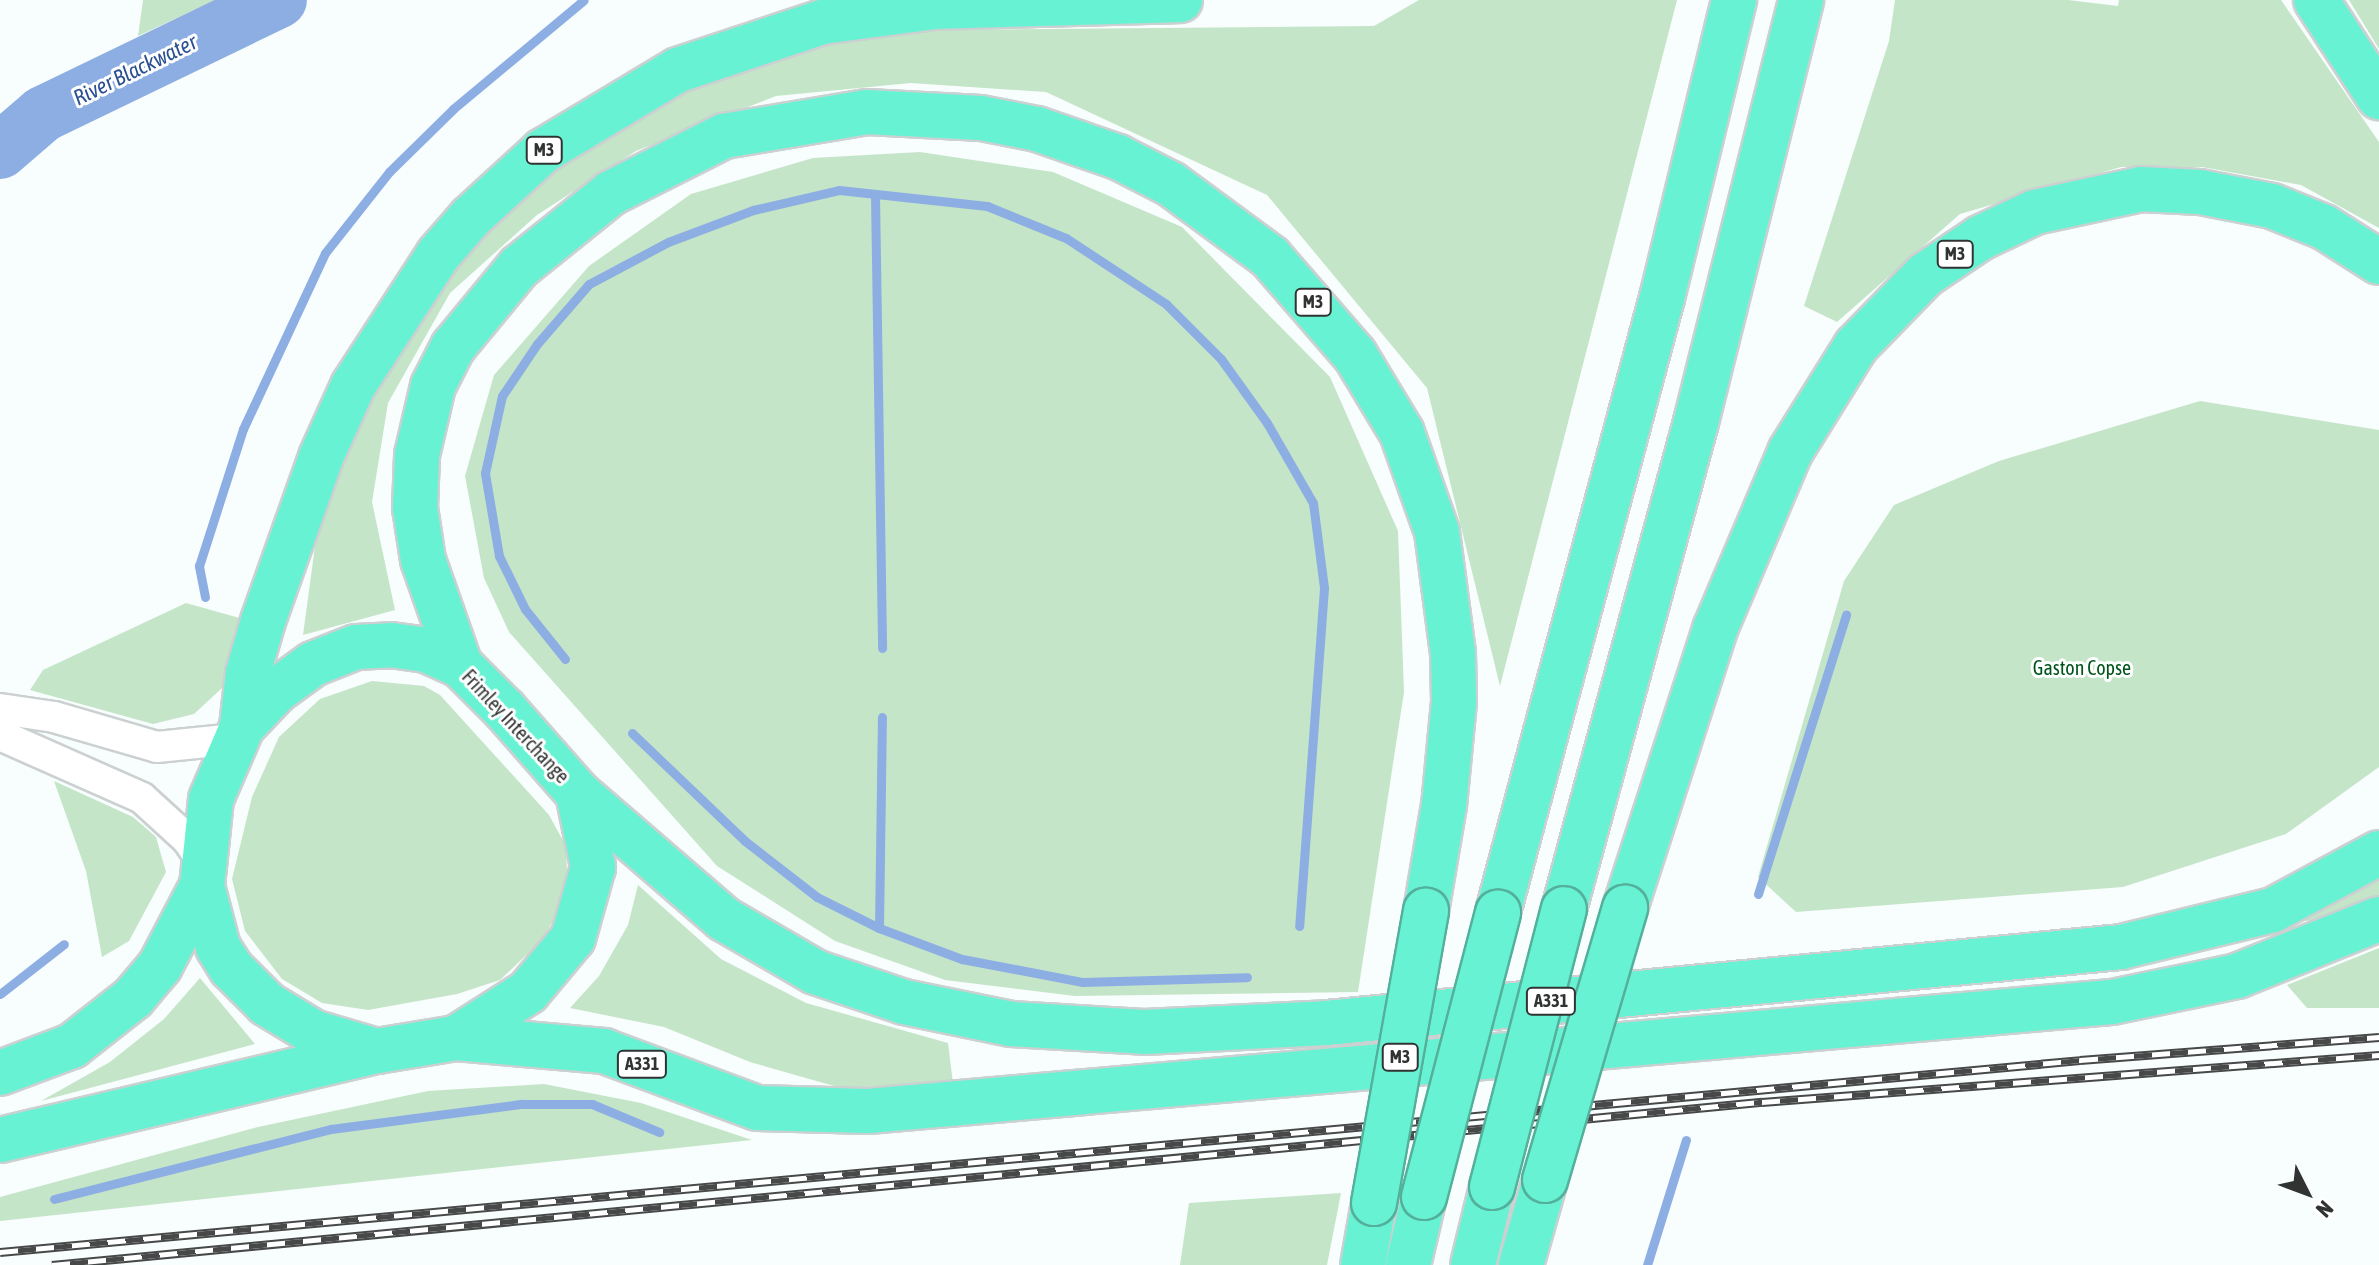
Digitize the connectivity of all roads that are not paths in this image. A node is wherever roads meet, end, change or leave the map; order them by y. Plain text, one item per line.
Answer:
1 (1180, 0) edge
2 (1734, 0) edge
3 (1801, 0) edge
4 (2316, 0) edge
5 (2379, 97) edge
6 (2379, 262) edge
7 (460, 665) junction
8 (0, 709) edge
9 (239, 733) junction
10 (0, 735) edge
11 (578, 793) junction
12 (2379, 853) edge
13 (202, 874) junction
14 (2379, 919) edge
15 (456, 1038) junction
16 (377, 1051) junction
17 (0, 1073) edge
18 (0, 1140) edge
19 (1363, 1265) edge
20 (1408, 1265) edge
21 (1473, 1265) edge
22 (1521, 1265) edge

1 - 9 highway, M3
2 - 20 highway, bridge
3 - 21 highway, bridge
4 - 5 highway
6 - 22 highway, M3, bridge
7 - 9 highway, Frimley Interchange
7 - 11 highway, Frimley Interchange
7 - 19 highway, M3, bridge
8 - 9 street
9 - 13 highway, Frimley Interchange
10 - 13 street
11 - 12 highway, A331
11 - 15 highway, Frimley Interchange
13 - 16 highway, Frimley Interchange
13 - 17 highway
14 - 15 highway, A331
15 - 16 highway, Frimley Interchange
16 - 18 highway

